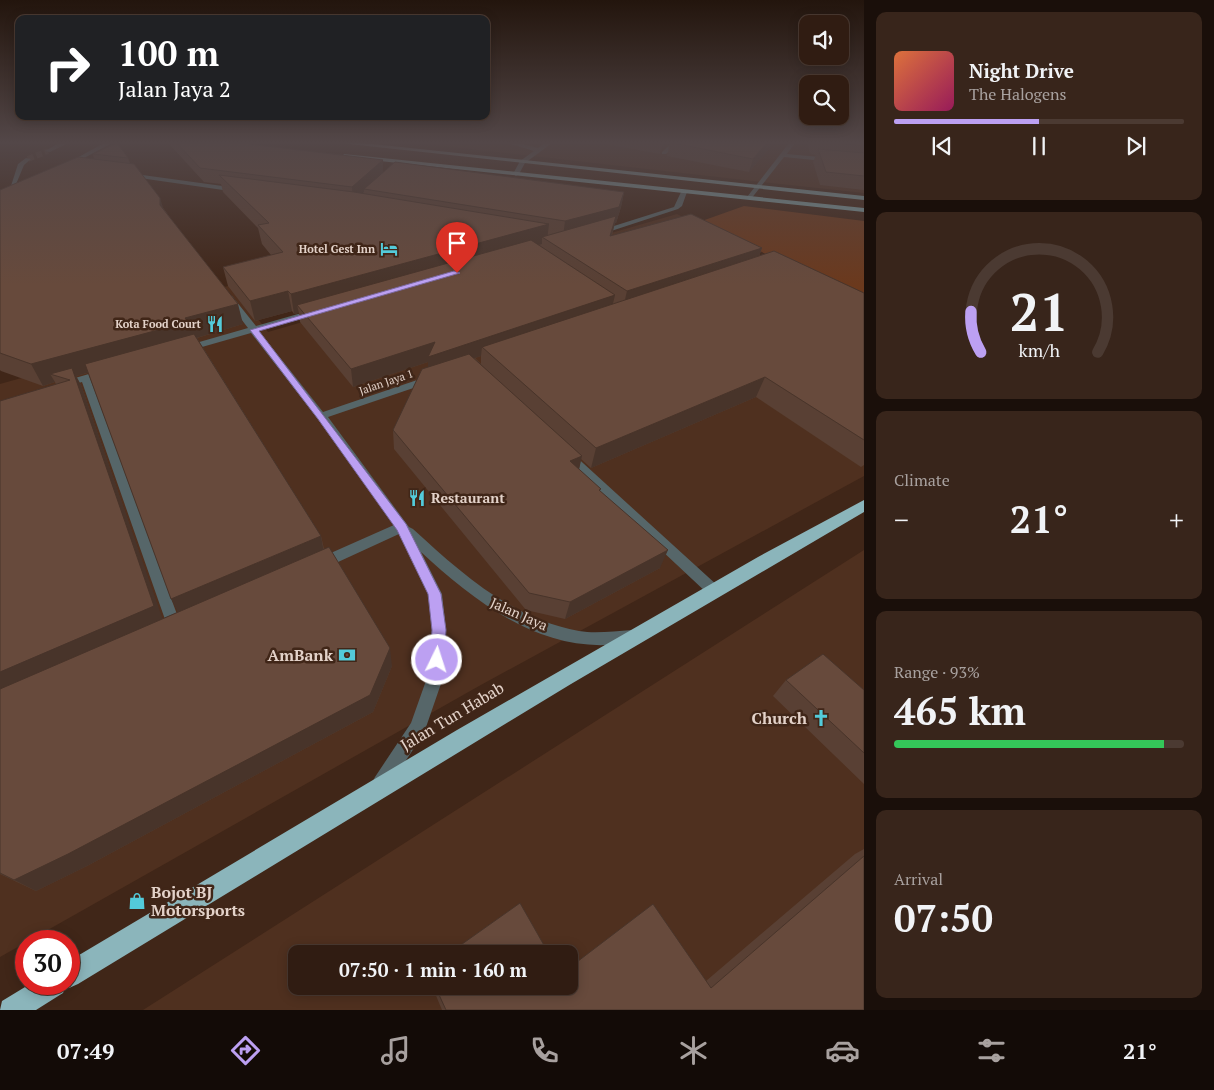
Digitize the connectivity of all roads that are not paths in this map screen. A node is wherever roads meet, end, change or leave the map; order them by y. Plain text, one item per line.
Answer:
1 (236, 190) edge
2 (667, 190) edge
3 (755, 190) edge
4 (795, 190) edge
5 (249, 192) edge
6 (684, 192) junction
7 (749, 198) junction
8 (864, 198) edge
9 (864, 210) edge
10 (593, 234) edge
11 (224, 290) edge
12 (321, 311) edge
13 (254, 330) junction
14 (179, 351) edge
15 (113, 370) edge
16 (442, 375) edge
17 (84, 378) junction
18 (56, 387) edge
19 (321, 416) junction
20 (556, 445) edge
21 (864, 505) edge
22 (402, 527) junction
23 (302, 572) edge
24 (713, 590) junction
25 (157, 636) edge
26 (632, 637) junction
27 (378, 787) junction
28 (80, 968) edge
29 (36, 995) edge
30 (11, 1010) edge

1 - 5 street
2 - 6 main road
3 - 7 street
4 - 8 main road
6 - 7 main road
6 - 10 street
7 - 9 main road
11 - 13 street, Jalan Jaya
12 - 13 street
13 - 14 street
13 - 19 street, Jalan Jaya
15 - 17 street
16 - 19 street, Jalan Jaya 1
17 - 18 street
17 - 25 street
19 - 22 street, Jalan Jaya
20 - 24 street
21 - 24 highway, Jalan Tun Habab
22 - 23 street
22 - 26 street, Jalan Jaya
22 - 27 street, Jalan Jaya
24 - 26 highway, Jalan Tun Habab
26 - 27 highway, Jalan Tun Habab
27 - 28 highway, Jalan Tun Habab
29 - 30 highway

